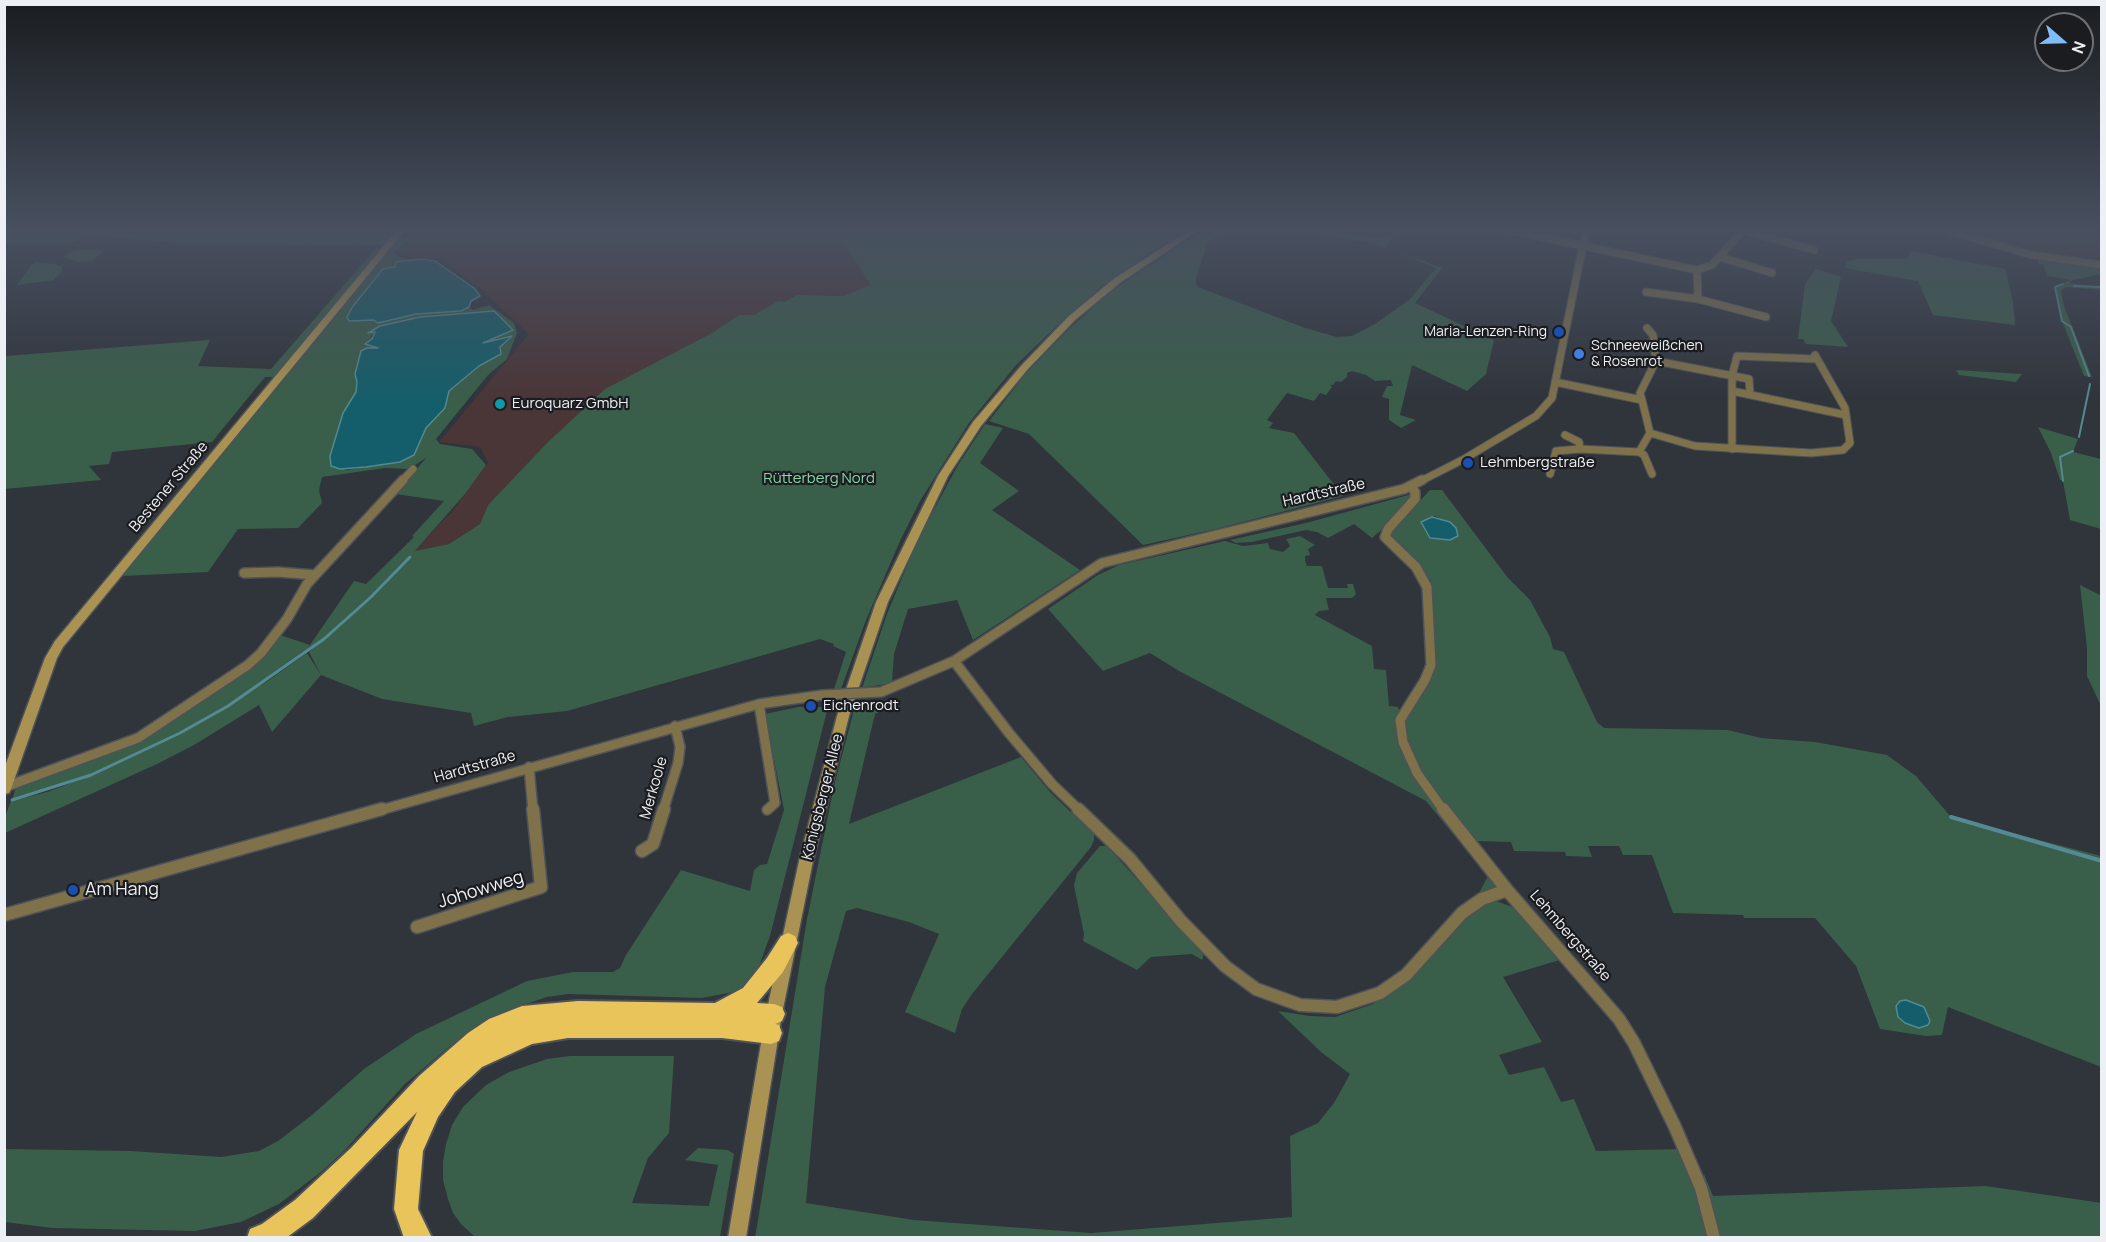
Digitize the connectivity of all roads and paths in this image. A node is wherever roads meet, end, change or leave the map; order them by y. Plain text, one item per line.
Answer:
1 (353, 288) edge
2 (1108, 288) edge
3 (1574, 288) edge
4 (1698, 288) edge
5 (1646, 292) dead end
6 (1698, 298) junction
7 (1766, 317) dead end
8 (1647, 328) dead end
9 (1656, 361) junction
10 (1732, 376) junction
11 (1555, 382) junction
12 (1732, 390) junction
13 (1750, 394) junction
14 (1642, 400) junction
15 (1846, 415) junction
16 (1650, 433) junction
17 (1565, 435) dead end
18 (1732, 448) junction
19 (1580, 449) junction
20 (1639, 452) junction
21 (413, 469) dead end
22 (1550, 474) dead end
23 (1652, 474) dead end
24 (1411, 486) junction
25 (244, 573) dead end
26 (315, 575) junction
27 (954, 661) junction
28 (759, 704) junction
29 (675, 726) junction
30 (529, 767) junction
31 (5, 788) edge
32 (766, 810) dead end
33 (642, 851) dead end
34 (1507, 890) junction
35 (4, 915) edge
36 (417, 927) dead end
37 (788, 943) junction
38 (718, 1013) junction
39 (773, 1023) junction
40 (259, 1238) edge
41 (420, 1238) edge
42 (737, 1238) edge
43 (1714, 1238) edge

1 - 31 main road, Bestener Straße
2 - 37 main road, Königsberger Allee
3 - 11 street, Hardtstraße
4 - 6 street
5 - 6 street
6 - 7 street
8 - 9 street
9 - 10 street
9 - 14 street
10 - 12 street
10 - 13 street
10 - 15 street
11 - 14 street
11 - 24 street, Hardtstraße
12 - 13 street
12 - 18 street
13 - 15 street
14 - 16 street
15 - 18 street
16 - 18 street
16 - 20 street
17 - 19 street
19 - 20 street
19 - 22 street
20 - 23 street
21 - 26 street
24 - 27 street, Hardtstraße
24 - 34 street, Lehmbergstraße
25 - 26 street
26 - 31 street
27 - 28 street, Hardtstraße, bridge
27 - 34 street
28 - 29 street, Hardtstraße
28 - 32 street
29 - 30 street, Hardtstraße
29 - 33 street, Merkoole
30 - 35 street, Hardtstraße
30 - 36 street, Johowweg
34 - 43 street, Lehmbergstraße
37 - 38 highway
37 - 39 main road, Königsberger Allee
38 - 39 highway
38 - 40 highway
39 - 41 highway
39 - 42 main road, Königsberger Allee

